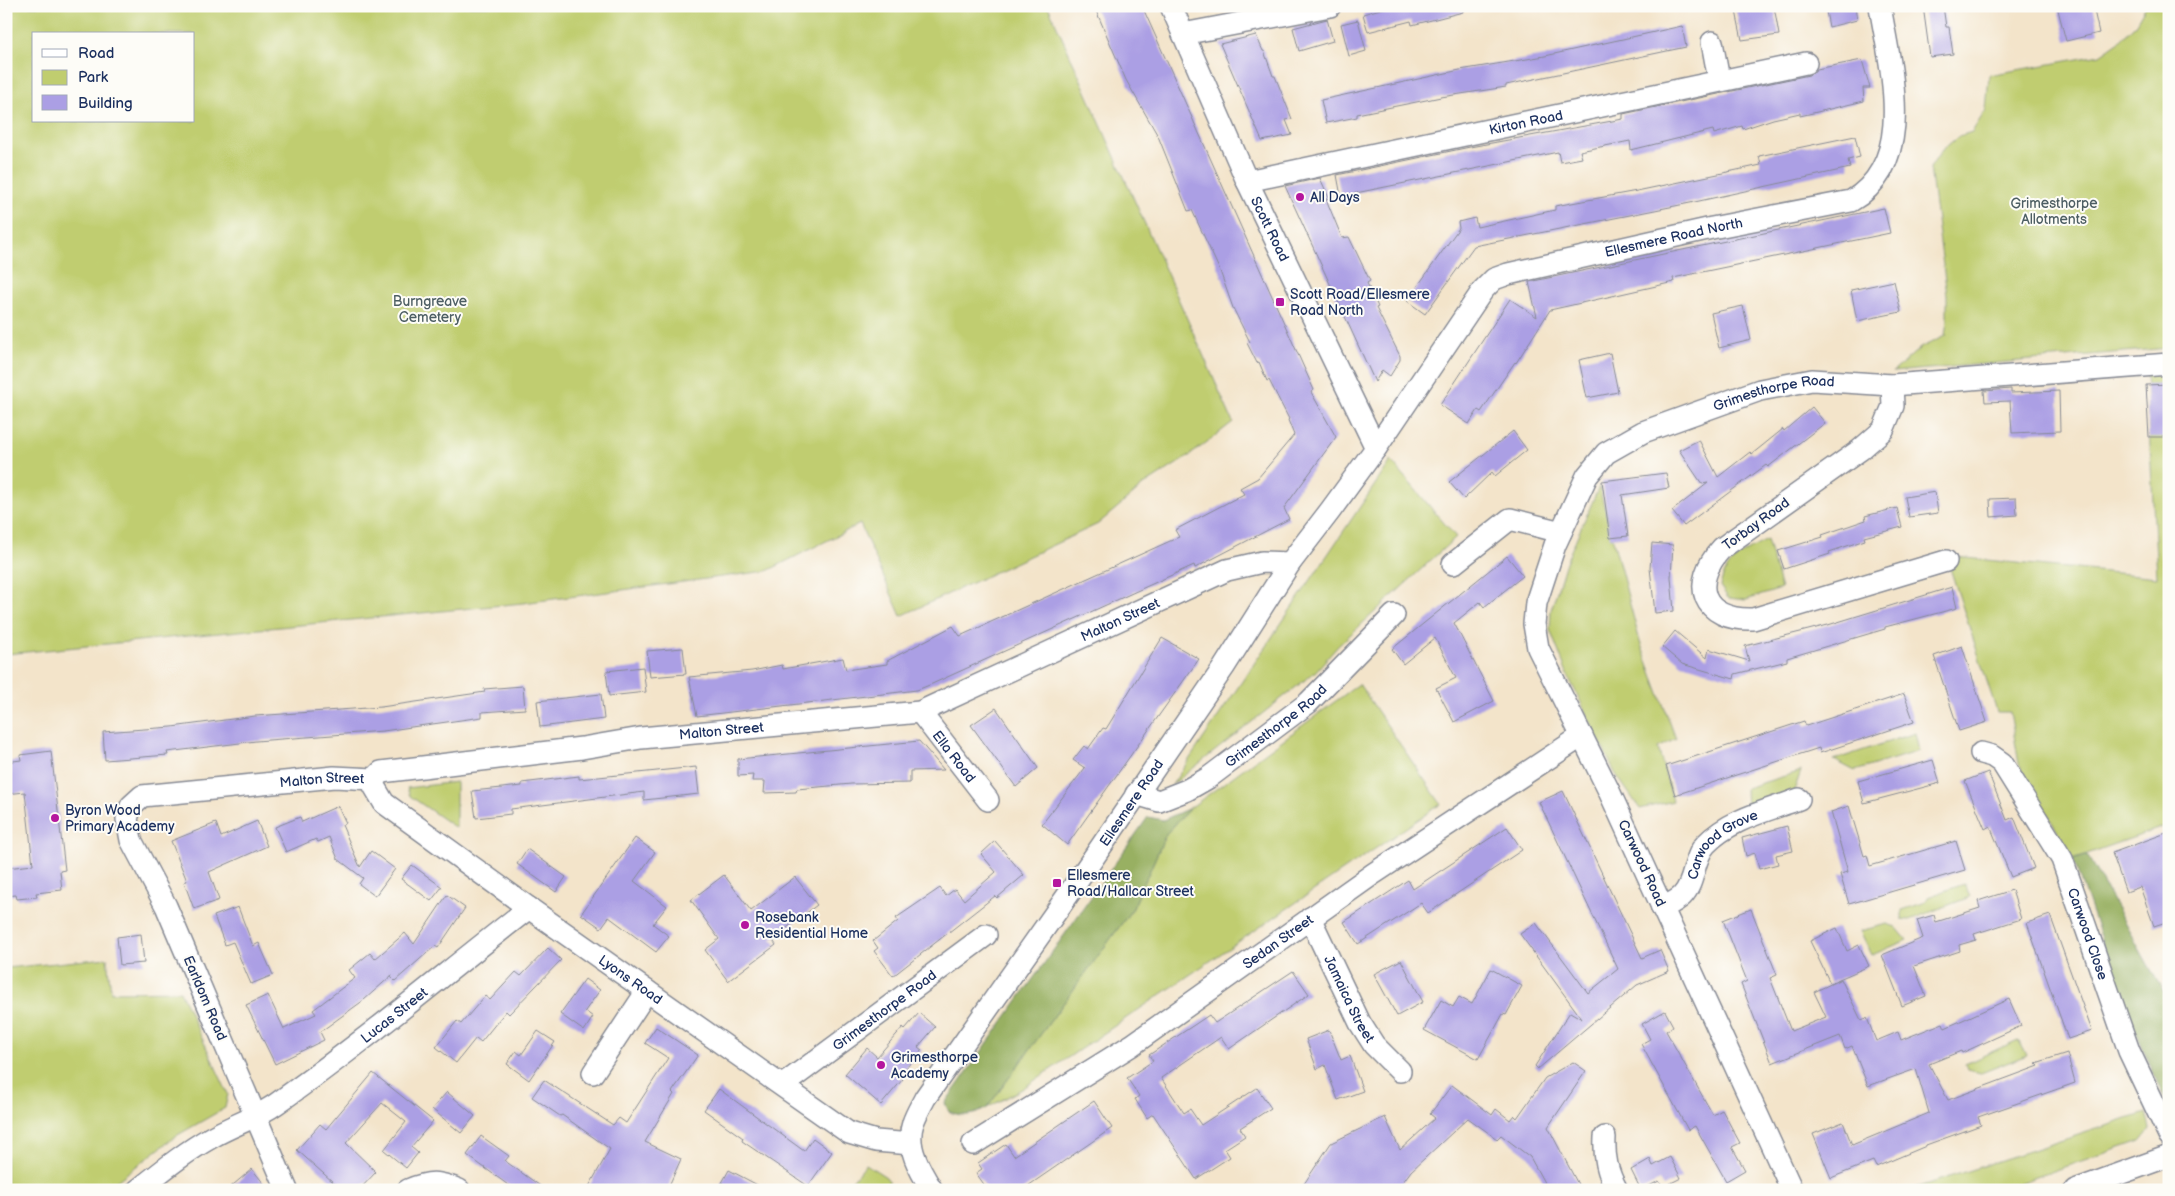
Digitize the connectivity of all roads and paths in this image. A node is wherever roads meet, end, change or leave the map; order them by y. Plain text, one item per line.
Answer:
1 (1171, 6) edge
2 (1330, 6) edge
3 (1880, 6) edge
4 (1183, 34) junction
5 (1712, 42) dead end
6 (1806, 63) dead end
7 (1719, 80) junction
8 (1247, 181) junction
9 (2169, 364) edge
10 (1892, 385) junction
11 (1376, 448) junction
12 (1561, 532) junction
13 (1946, 561) dead end
14 (1290, 563) junction
15 (1453, 564) dead end
16 (1394, 615) dead end
17 (920, 712) junction
18 (1582, 736) junction
19 (1981, 753) dead end
20 (374, 779) junction
21 (1136, 794) junction
22 (1799, 799) dead end
23 (988, 800) dead end
24 (131, 806) joint
25 (529, 908) junction
26 (1662, 908) junction
27 (1310, 918) junction
28 (986, 935) dead end
29 (647, 991) junction
30 (1400, 1071) dead end
31 (593, 1074) dead end
32 (782, 1085) junction
33 (255, 1117) junction
34 (2169, 1135) edge
35 (1605, 1137) dead end
36 (911, 1144) junction
37 (972, 1144) dead end
38 (2169, 1156) edge
39 (923, 1181) edge
40 (138, 1190) edge
41 (287, 1190) edge
42 (408, 1190) edge
43 (459, 1190) edge
44 (1617, 1190) edge
45 (1792, 1190) edge
46 (2074, 1190) edge

1 - 4 street, Scott Road
2 - 4 street
3 - 11 street, Ellesmere Road North
4 - 8 street, Scott Road
5 - 7 street
6 - 7 street, Kirton Road
7 - 8 street, Kirton Road
8 - 11 street, Scott Road
9 - 10 street, Grimesthorpe Road
10 - 12 street, Grimesthorpe Road
10 - 13 street, Torbay Road
11 - 14 street, Ellesmere Road
12 - 15 street
12 - 18 street, Carwood Road
14 - 17 street, Malton Street
14 - 21 street, Ellesmere Road
16 - 21 street, Grimesthorpe Road
17 - 20 street, Malton Street
17 - 23 street, Ella Road
18 - 26 street, Carwood Road
18 - 27 street, Sedan Street
19 - 34 street, Carwood Close
20 - 24 street, Malton Street
20 - 25 street, Lyons Road
21 - 36 street, Ellesmere Road
22 - 26 street, Carwood Grove
24 - 33 street, Earldom Road
25 - 29 street, Lyons Road
25 - 33 street, Lucas Street
26 - 45 street, Carwood Road
27 - 30 street, Jamaica Street
27 - 37 street, Sedan Street
28 - 32 street, Grimesthorpe Road
29 - 31 street
29 - 32 street, Lyons Road
32 - 36 street, Lyons Road
33 - 40 street, Lucas Street
33 - 41 street, Earldom Road
35 - 44 street
36 - 39 street, Ellesmere Road
38 - 46 street
42 - 43 street

